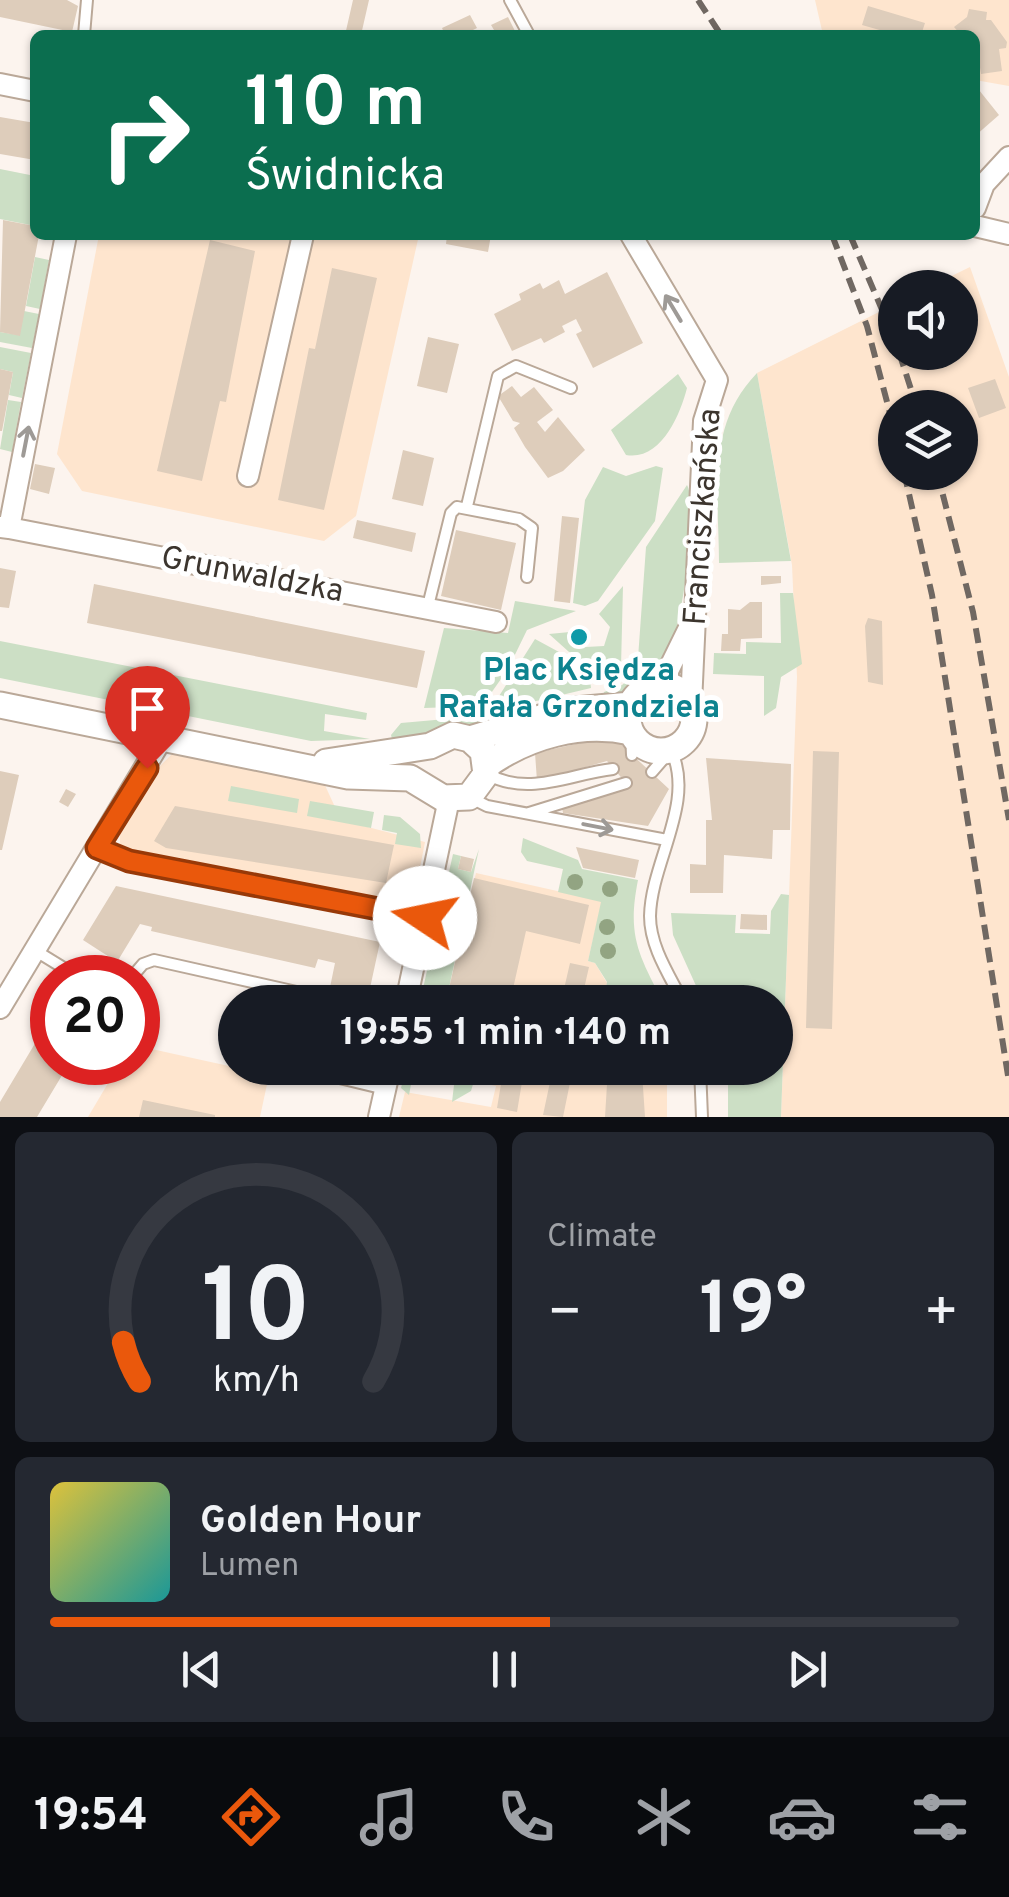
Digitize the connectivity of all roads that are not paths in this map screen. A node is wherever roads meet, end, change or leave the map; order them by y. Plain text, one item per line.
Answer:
1 (87, 0) edge
2 (510, 0) edge
3 (84, 30) edge
4 (526, 30) edge
5 (0, 84) edge
6 (30, 90) edge
7 (1009, 157) edge
8 (980, 195) edge
9 (980, 227) edge
10 (1009, 234) edge
11 (65, 240) edge
12 (302, 240) edge
13 (633, 240) edge
14 (571, 388) dead end
15 (248, 476) dead end
16 (467, 506) junction
17 (4, 527) edge
18 (527, 577) dead end
19 (427, 610) junction
20 (694, 618) junction
21 (496, 622) dead end
22 (661, 685) junction
23 (690, 704) junction
24 (0, 705) edge
25 (631, 705) junction
26 (163, 737) junction
27 (470, 739) junction
28 (632, 743) junction
29 (430, 746) junction
30 (670, 750) junction
31 (306, 764) junction
32 (613, 768) dead end
33 (487, 769) junction
34 (652, 772) dead end
35 (626, 783) dead end
36 (449, 795) junction
37 (528, 813) junction
38 (667, 840) junction
39 (97, 848) junction
40 (425, 918) junction
41 (36, 951) junction
42 (43, 955) edge
43 (160, 961) edge
44 (269, 985) edge
45 (410, 985) edge
46 (676, 985) edge
47 (0, 1008) edge
48 (369, 1085) edge
49 (387, 1085) edge
50 (701, 1085) edge
51 (386, 1089) junction
52 (379, 1117) edge
53 (702, 1117) edge

1 - 3 lane
2 - 4 lane
5 - 6 street
7 - 8 street
9 - 10 street
17 -> 11 street, Grunwaldzka
12 - 15 street
20 -> 13 street, Franciszkańska
14 - 16 lane
16 - 18 lane
16 - 19 lane
17 - 19 street, Grunwaldzka
19 - 21 street, Grunwaldzka
20 - 22 street
20 - 23 street, Franciszkańska
22 - 23 street
22 - 25 street
23 - 30 street
24 - 26 street
25 - 27 street
25 - 28 street
26 - 31 street
26 - 39 street
27 - 29 street
27 - 33 street
28 - 30 street
28 - 33 street
29 - 31 street
29 - 36 street
30 - 34 lane
30 - 38 lane
31 - 36 street
32 - 33 lane
33 - 36 street
35 - 37 lane
36 - 37 lane
36 - 40 street
37 -> 38 lane
38 - 46 lane
39 - 40 lane
39 - 41 street
40 - 45 street
41 - 42 lane
41 - 47 street
43 - 44 lane
48 - 51 lane
49 - 51 street
50 - 53 lane
51 - 52 street

